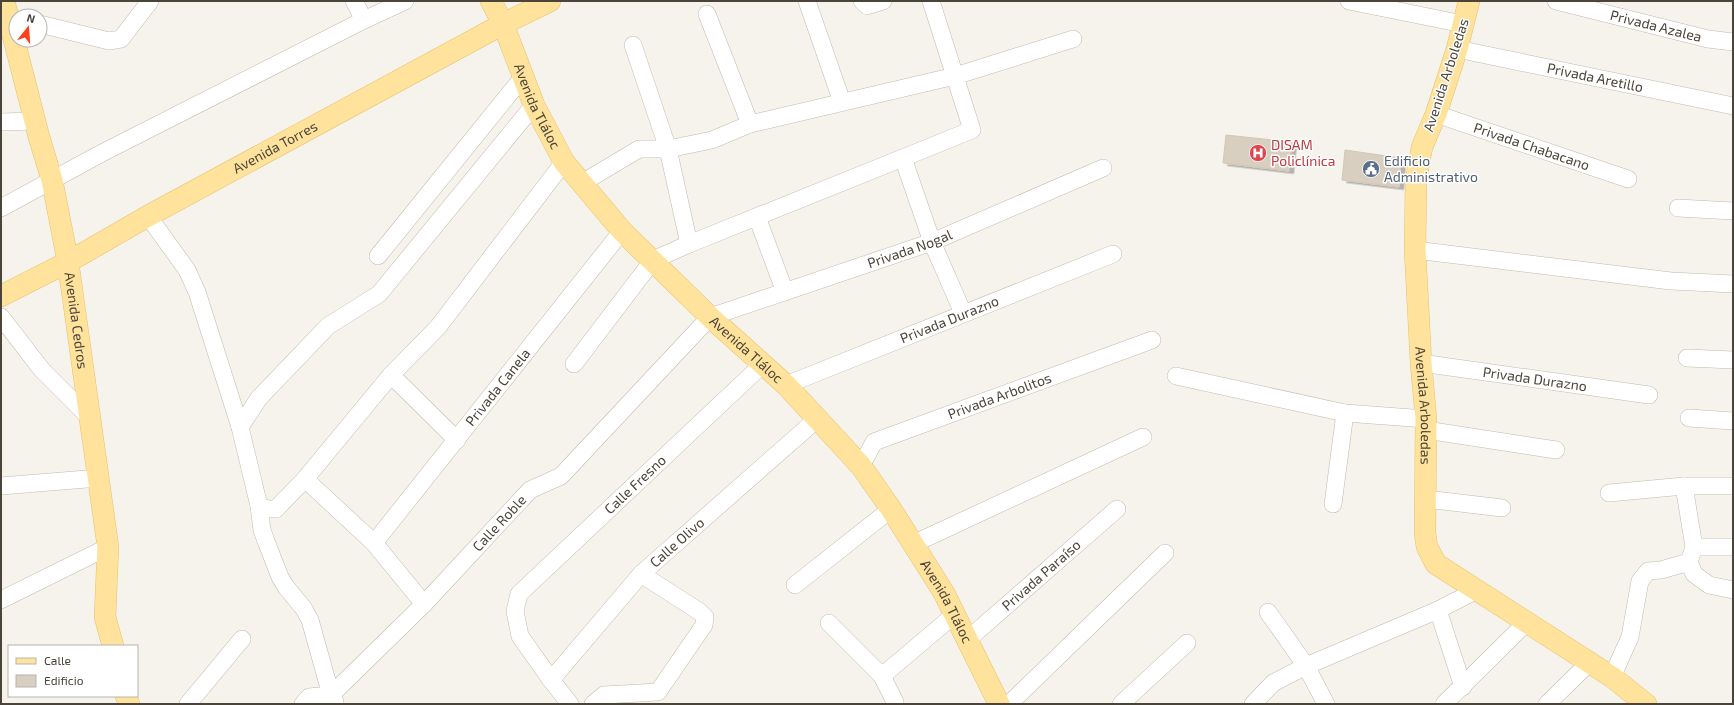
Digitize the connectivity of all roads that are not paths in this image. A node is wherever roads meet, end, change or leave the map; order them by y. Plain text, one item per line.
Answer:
1 (150, 1) edge
2 (354, 1) edge
3 (405, 1) edge
4 (491, 1) edge
5 (550, 1) edge
6 (807, 1) edge
7 (862, 1) edge
8 (883, 1) edge
9 (931, 1) edge
10 (1349, 1) edge
11 (1469, 1) edge
12 (1556, 1) edge
13 (7, 12) edge
14 (707, 14) dead end
15 (364, 20) junction
16 (503, 24) junction
17 (1463, 24) junction
18 (48, 26) edge
19 (1073, 39) dead end
20 (1733, 42) edge
21 (633, 45) dead end
22 (1457, 49) junction
23 (955, 76) junction
24 (523, 77) junction
25 (842, 102) junction
26 (534, 105) junction
27 (1733, 106) edge
28 (1436, 114) junction
29 (35, 121) junction
30 (1, 122) edge
31 (750, 124) junction
32 (668, 149) junction
33 (903, 158) junction
34 (564, 162) junction
35 (1103, 168) dead end
36 (1628, 179) dead end
37 (52, 180) junction
38 (582, 183) junction
39 (1, 208) edge
40 (1678, 208) dead end
41 (1733, 211) edge
42 (148, 216) junction
43 (757, 217) junction
44 (622, 231) junction
45 (932, 242) junction
46 (689, 244) junction
47 (1415, 250) junction
48 (1114, 254) dead end
49 (378, 256) dead end
50 (653, 260) junction
51 (68, 262) junction
52 (1733, 284) edge
53 (785, 292) junction
54 (1, 296) edge
55 (963, 313) junction
56 (1, 317) edge
57 (710, 317) junction
58 (1152, 340) dead end
59 (1687, 358) dead end
60 (1733, 360) edge
61 (1421, 363) junction
62 (574, 364) dead end
63 (764, 364) junction
64 (391, 375) junction
65 (1176, 376) dead end
66 (786, 385) junction
67 (1649, 395) dead end
68 (1345, 413) junction
69 (90, 417) junction
70 (1689, 418) dead end
71 (817, 419) junction
72 (1733, 421) edge
73 (1426, 425) junction
74 (240, 427) junction
75 (1143, 437) dead end
76 (457, 440) junction
77 (1556, 450) dead end
78 (861, 466) junction
79 (99, 478) junction
80 (305, 479) junction
81 (1, 486) edge
82 (1684, 486) junction
83 (1733, 486) edge
84 (1609, 493) dead end
85 (1426, 499) junction
86 (1333, 504) dead end
87 (259, 506) junction
88 (1502, 508) dead end
89 (891, 509) junction
90 (1117, 509) dead end
91 (374, 544) junction
92 (912, 544) junction
93 (1733, 546) edge
94 (108, 548) junction
95 (1165, 553) dead end
96 (1691, 554) junction
97 (641, 574) junction
98 (795, 585) dead end
99 (1477, 590) junction
100 (1733, 590) edge
101 (1, 600) edge
102 (424, 604) junction
103 (1438, 610) junction
104 (1268, 612) dead end
105 (954, 615) junction
106 (1526, 622) junction
107 (829, 623) dead end
108 (242, 638) dead end
109 (966, 641) junction
110 (1187, 643) dead end
111 (113, 645) edge
112 (1589, 663) junction
113 (1306, 666) junction
114 (882, 676) junction
115 (1612, 677) junction
116 (551, 680) junction
117 (1463, 687) junction
118 (334, 700) edge
119 (895, 702) dead end
120 (188, 704) edge
121 (303, 704) edge
122 (570, 704) edge
123 (593, 704) edge
124 (999, 704) edge
125 (1009, 704) edge
126 (1122, 704) edge
127 (1253, 704) edge
128 (1326, 704) edge
129 (1444, 704) edge
130 (1547, 704) edge
131 (1646, 704) edge

1 - 18 street
2 - 15 street
3 - 15 street
4 - 16 main road, Avenida Tláloc
5 - 16 main road, Avenida Torres
6 - 25 street
7 - 8 street
9 - 23 street
10 - 17 street
11 - 17 main road, Avenida Arboledas
12 - 20 street, Privada Azalea
13 - 29 main road, Avenida Cedros
14 - 31 street
15 - 37 street
16 - 24 main road, Avenida Tláloc
16 - 42 main road, Avenida Torres
17 - 22 main road, Avenida Arboledas
19 - 23 street
21 - 32 street
22 - 27 street, Privada Aretillo
22 - 28 main road, Avenida Arboledas
23 - 25 street
23 - 33 street
24 - 26 main road, Avenida Tláloc
24 - 49 street
25 - 31 street
26 - 34 main road, Avenida Tláloc
26 - 74 street
28 - 36 street, Privada Chabacano
28 - 47 main road, Avenida Arboledas
29 - 30 street
29 - 37 main road, Avenida Cedros
31 - 32 street
32 - 38 street
32 - 46 street
33 - 43 street
33 - 45 street
34 - 38 main road, Avenida Tláloc
34 - 64 street
35 - 45 street, Privada Nogal
37 - 39 street
37 - 51 main road, Avenida Cedros
38 - 44 main road, Avenida Tláloc
40 - 41 street
42 - 51 main road, Avenida Torres
42 - 74 street
43 - 46 street
43 - 53 street
44 - 50 main road, Avenida Tláloc
44 - 76 street, Privada Canela
45 - 53 street, Privada Nogal
45 - 55 street
46 - 50 street
47 - 52 street
47 - 61 main road, Avenida Arboledas
48 - 55 street, Privada Durazno
50 - 57 main road, Avenida Tláloc
50 - 62 street
51 - 54 main road, Avenida Torres
51 - 69 main road, Avenida Cedros
53 - 57 street, Privada Nogal
55 - 66 street, Privada Durazno
56 - 69 street
57 - 63 main road, Avenida Tláloc
57 - 102 street, Calle Roble
58 - 78 street, Privada Arbolitos
59 - 60 street
61 - 67 street, Privada Durazno
61 - 73 main road, Avenida Arboledas
63 - 66 main road, Avenida Tláloc
63 - 116 street, Calle Fresno
64 - 76 street
64 - 80 street
65 - 68 street
66 - 71 main road, Avenida Tláloc
68 - 73 street
68 - 86 street
69 - 79 main road, Avenida Cedros
70 - 72 street
71 - 78 main road, Avenida Tláloc
71 - 97 street, Calle Olivo
73 - 77 street
73 - 85 main road, Avenida Arboledas
74 - 87 street
75 - 92 street
76 - 91 street, Privada Canela
78 - 89 main road, Avenida Tláloc
79 - 81 street
79 - 94 main road, Avenida Cedros
80 - 87 street
80 - 91 street
82 - 83 street
82 - 84 street
82 - 96 street
85 - 88 street
85 - 99 main road, Avenida Arboledas
87 - 118 street
89 - 92 main road, Avenida Tláloc
89 - 98 street
90 - 109 street, Privada Paraíso
91 - 102 street
92 - 105 main road, Avenida Tláloc
93 - 96 street
94 - 101 street
94 - 111 main road, Avenida Cedros
95 - 125 street
96 - 100 street
96 - 115 street
97 - 116 street, Calle Olivo
97 - 123 street
99 - 103 street
99 - 106 main road, Avenida Arboledas
102 - 118 street, Calle Roble
103 - 113 street
103 - 117 street
104 - 113 street
105 - 109 main road, Avenida Tláloc
105 - 114 street
106 - 112 main road, Avenida Arboledas
106 - 117 street
107 - 114 street
108 - 120 street
109 - 124 main road, Avenida Tláloc
110 - 126 street
112 - 115 main road, Avenida Arboledas
112 - 130 street
113 - 127 street
113 - 128 street
114 - 119 street
115 - 131 main road, Avenida Arboledas
116 - 122 street
117 - 129 street
118 - 121 street

